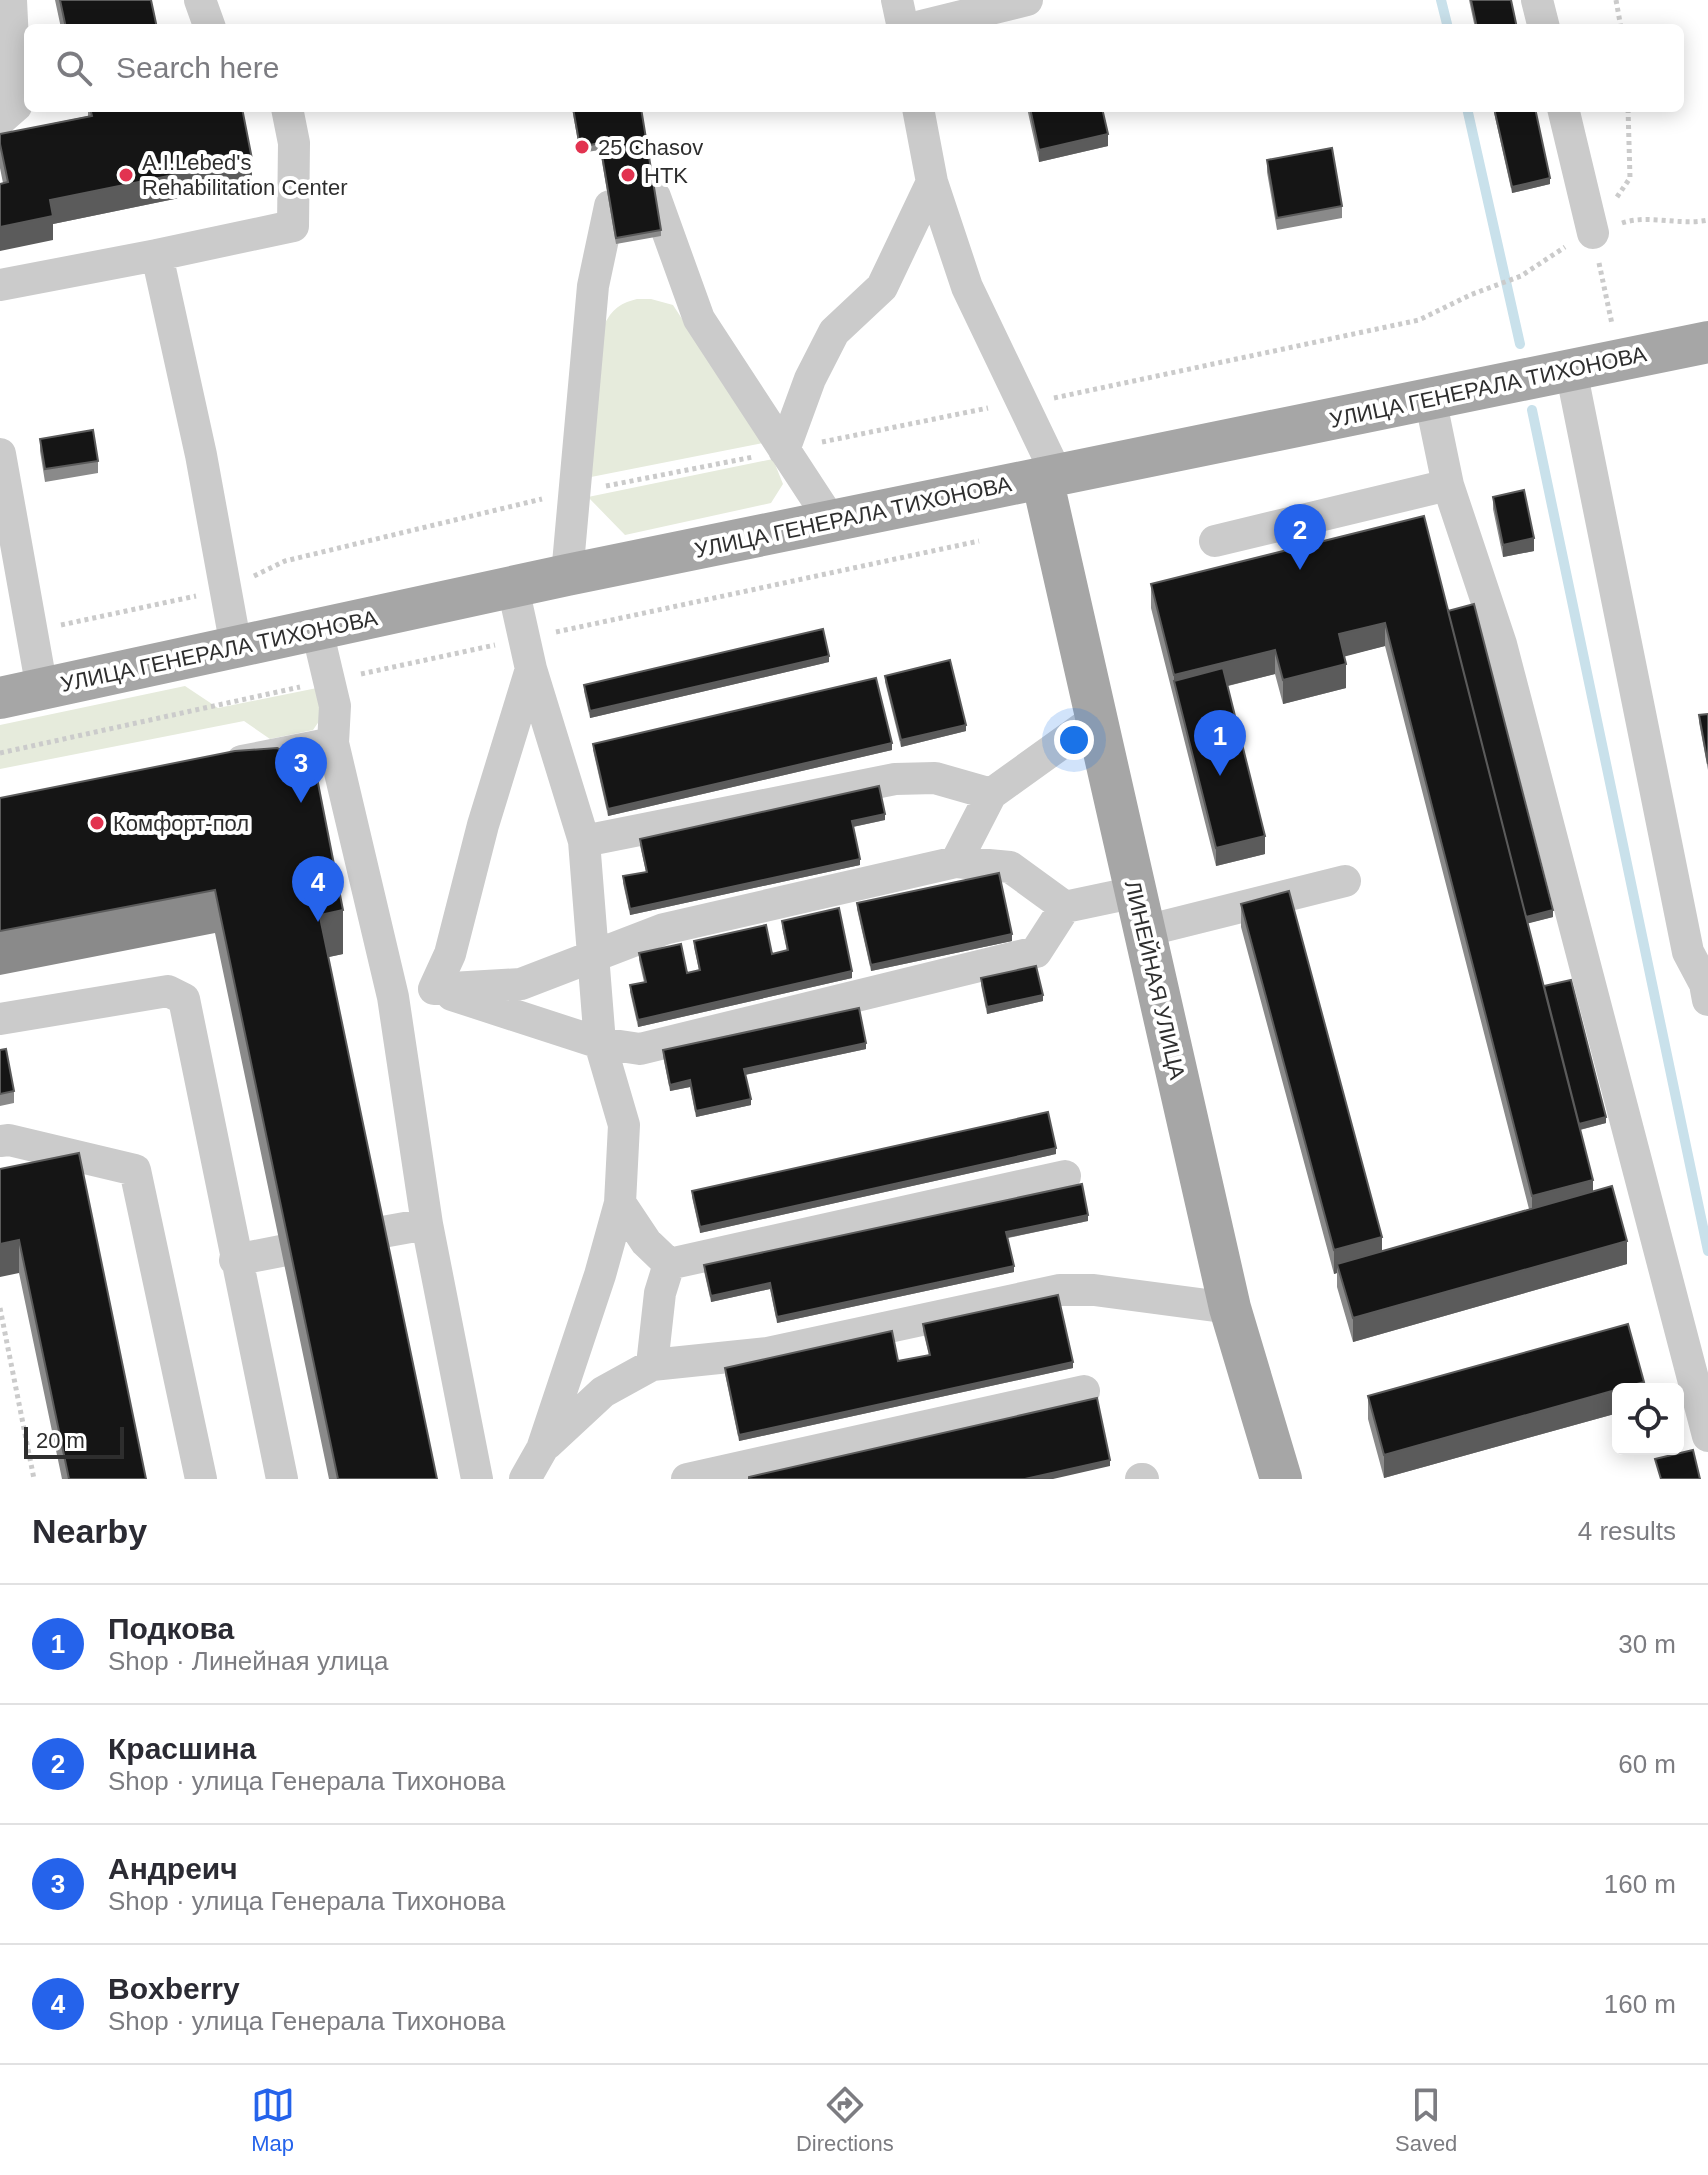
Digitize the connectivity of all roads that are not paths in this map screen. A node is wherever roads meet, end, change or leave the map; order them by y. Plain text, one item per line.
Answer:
1 (11, 0) edge
2 (200, 0) edge
3 (897, 0) edge
4 (1027, 0) edge
5 (1537, 0) edge
6 (209, 24) edge
7 (902, 24) edge
8 (929, 24) edge
9 (1543, 24) edge
10 (288, 112) edge
11 (919, 112) edge
12 (1564, 112) edge
13 (0, 120) edge
14 (932, 182) junction
15 (655, 197) edge
16 (610, 206) edge
17 (1593, 233) road end
18 (157, 255) junction
19 (0, 285) edge
20 (1708, 342) edge
21 (1571, 370) junction
22 (1430, 398) junction
23 (784, 450) junction
24 (0, 454) edge
25 (1050, 476) junction
26 (1448, 485) junction
27 (831, 521) junction
28 (1215, 541) dead end
29 (567, 575) junction
30 (513, 588) junction
31 (317, 630) junction
32 (236, 647) junction
33 (531, 669) junction
34 (42, 689) junction
35 (0, 698) edge
36 (1094, 720) junction
37 (333, 743) junction
38 (215, 766) edge
39 (991, 794) junction
40 (584, 841) junction
41 (956, 862) junction
42 (1345, 881) dead end
43 (1065, 907) junction
44 (1140, 912) junction
45 (595, 953) junction
46 (434, 989) junction
47 (393, 997) junction
48 (1708, 1000) edge
49 (0, 1019) edge
50 (600, 1043) junction
51 (0, 1141) edge
52 (1065, 1176) dead end
53 (620, 1203) junction
54 (427, 1224) junction
55 (377, 1233) edge
56 (281, 1251) edge
57 (235, 1260) junction
58 (669, 1264) junction
59 (1230, 1308) junction
60 (652, 1365) junction
61 (1084, 1391) dead end
62 (1708, 1436) edge
63 (542, 1449) junction
64 (201, 1479) edge
65 (282, 1479) edge
66 (477, 1479) edge
67 (525, 1479) edge
68 (687, 1479) edge
69 (1281, 1479) edge

1 - 13 street
2 - 6 street
3 - 7 street
4 - 8 street
5 - 9 street
10 - 18 street
11 - 14 street, ЛИНЕЙНАЯ УЛИЦА
12 - 17 street
14 - 23 street
14 - 25 street, ЛИНЕЙНАЯ УЛИЦА
15 - 23 street
16 - 29 street
18 - 19 street
18 - 32 street
20 - 21 main road, УЛИЦА ГЕНЕРАЛА ТИХОНОВА
21 - 22 main road, УЛИЦА ГЕНЕРАЛА ТИХОНОВА
21 - 48 street
22 - 25 main road, УЛИЦА ГЕНЕРАЛА ТИХОНОВА
22 - 26 street
23 - 27 street
24 - 34 street
25 - 27 main road, УЛИЦА ГЕНЕРАЛА ТИХОНОВА
25 - 36 main road, ЛИНЕЙНАЯ УЛИЦА
26 - 28 street
26 - 62 street
27 - 29 main road, УЛИЦА ГЕНЕРАЛА ТИХОНОВА
29 - 30 main road, УЛИЦА ГЕНЕРАЛА ТИХОНОВА
30 - 31 main road, УЛИЦА ГЕНЕРАЛА ТИХОНОВА
30 - 33 street
31 - 32 main road, УЛИЦА ГЕНЕРАЛА ТИХОНОВА
31 - 37 street
32 - 34 main road, УЛИЦА ГЕНЕРАЛА ТИХОНОВА
33 - 40 street
33 - 46 street
34 - 35 main road, УЛИЦА ГЕНЕРАЛА ТИХОНОВА
36 - 39 street
36 - 44 main road, ЛИНЕЙНАЯ УЛИЦА
37 - 38 street
37 - 47 street
39 - 40 street
39 - 41 street
40 - 45 street
41 - 43 street
41 - 45 street
42 - 44 street
43 - 44 street
43 - 50 street
44 - 59 main road, ЛИНЕЙНАЯ УЛИЦА
45 - 46 street
45 - 50 street
46 - 47 street
46 - 50 street
47 - 54 street
49 - 57 street
50 - 53 street
51 - 64 street
52 - 58 street
53 - 58 street
53 - 63 street
54 - 55 street
54 - 66 street
56 - 57 street
57 - 65 street
58 - 60 street
59 - 60 street
59 - 69 main road, ЛИНЕЙНАЯ УЛИЦА
60 - 63 street
61 - 68 street
63 - 67 street

